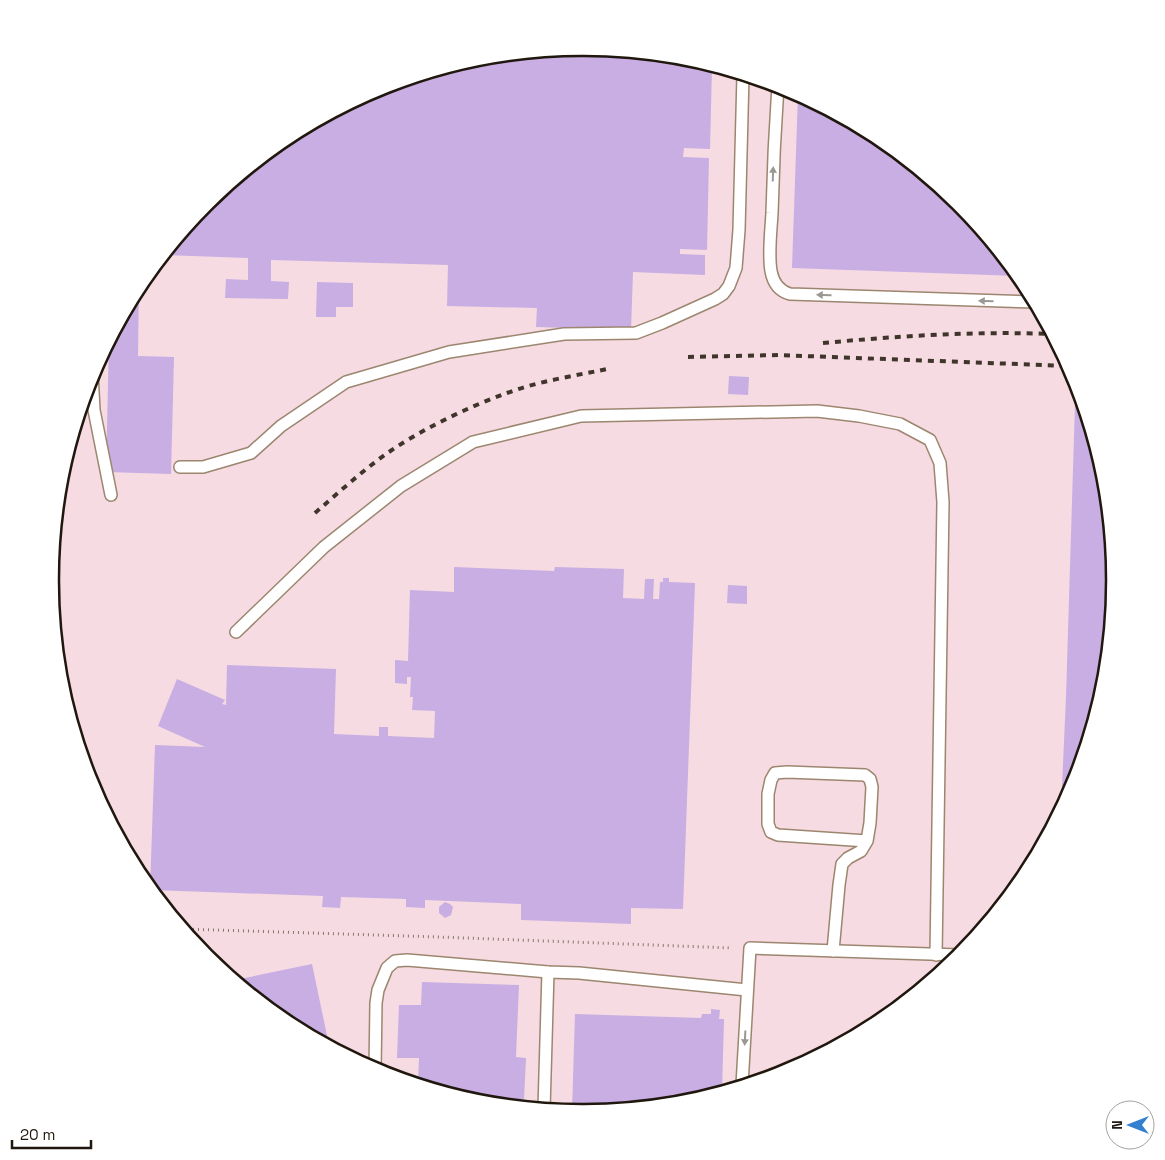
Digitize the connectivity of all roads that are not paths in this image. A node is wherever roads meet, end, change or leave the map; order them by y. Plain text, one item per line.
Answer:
1 (743, 82) edge
2 (777, 94) edge
3 (1026, 302) edge
4 (93, 395) edge
5 (180, 467) dead end
6 (111, 495) dead end
7 (236, 632) dead end
8 (867, 841) junction
9 (829, 951) junction
10 (936, 955) junction
11 (947, 955) edge
12 (548, 972) junction
13 (747, 990) junction
14 (376, 1061) edge
15 (742, 1079) edge
16 (544, 1103) edge

1 - 5 lane
3 -> 2 lane
4 - 6 lane
7 - 10 lane
8 - 8 lane
8 - 9 lane
9 - 10 lane
9 - 13 lane
10 - 11 lane
12 - 13 lane
12 - 14 lane
12 - 16 lane
13 -> 15 lane

